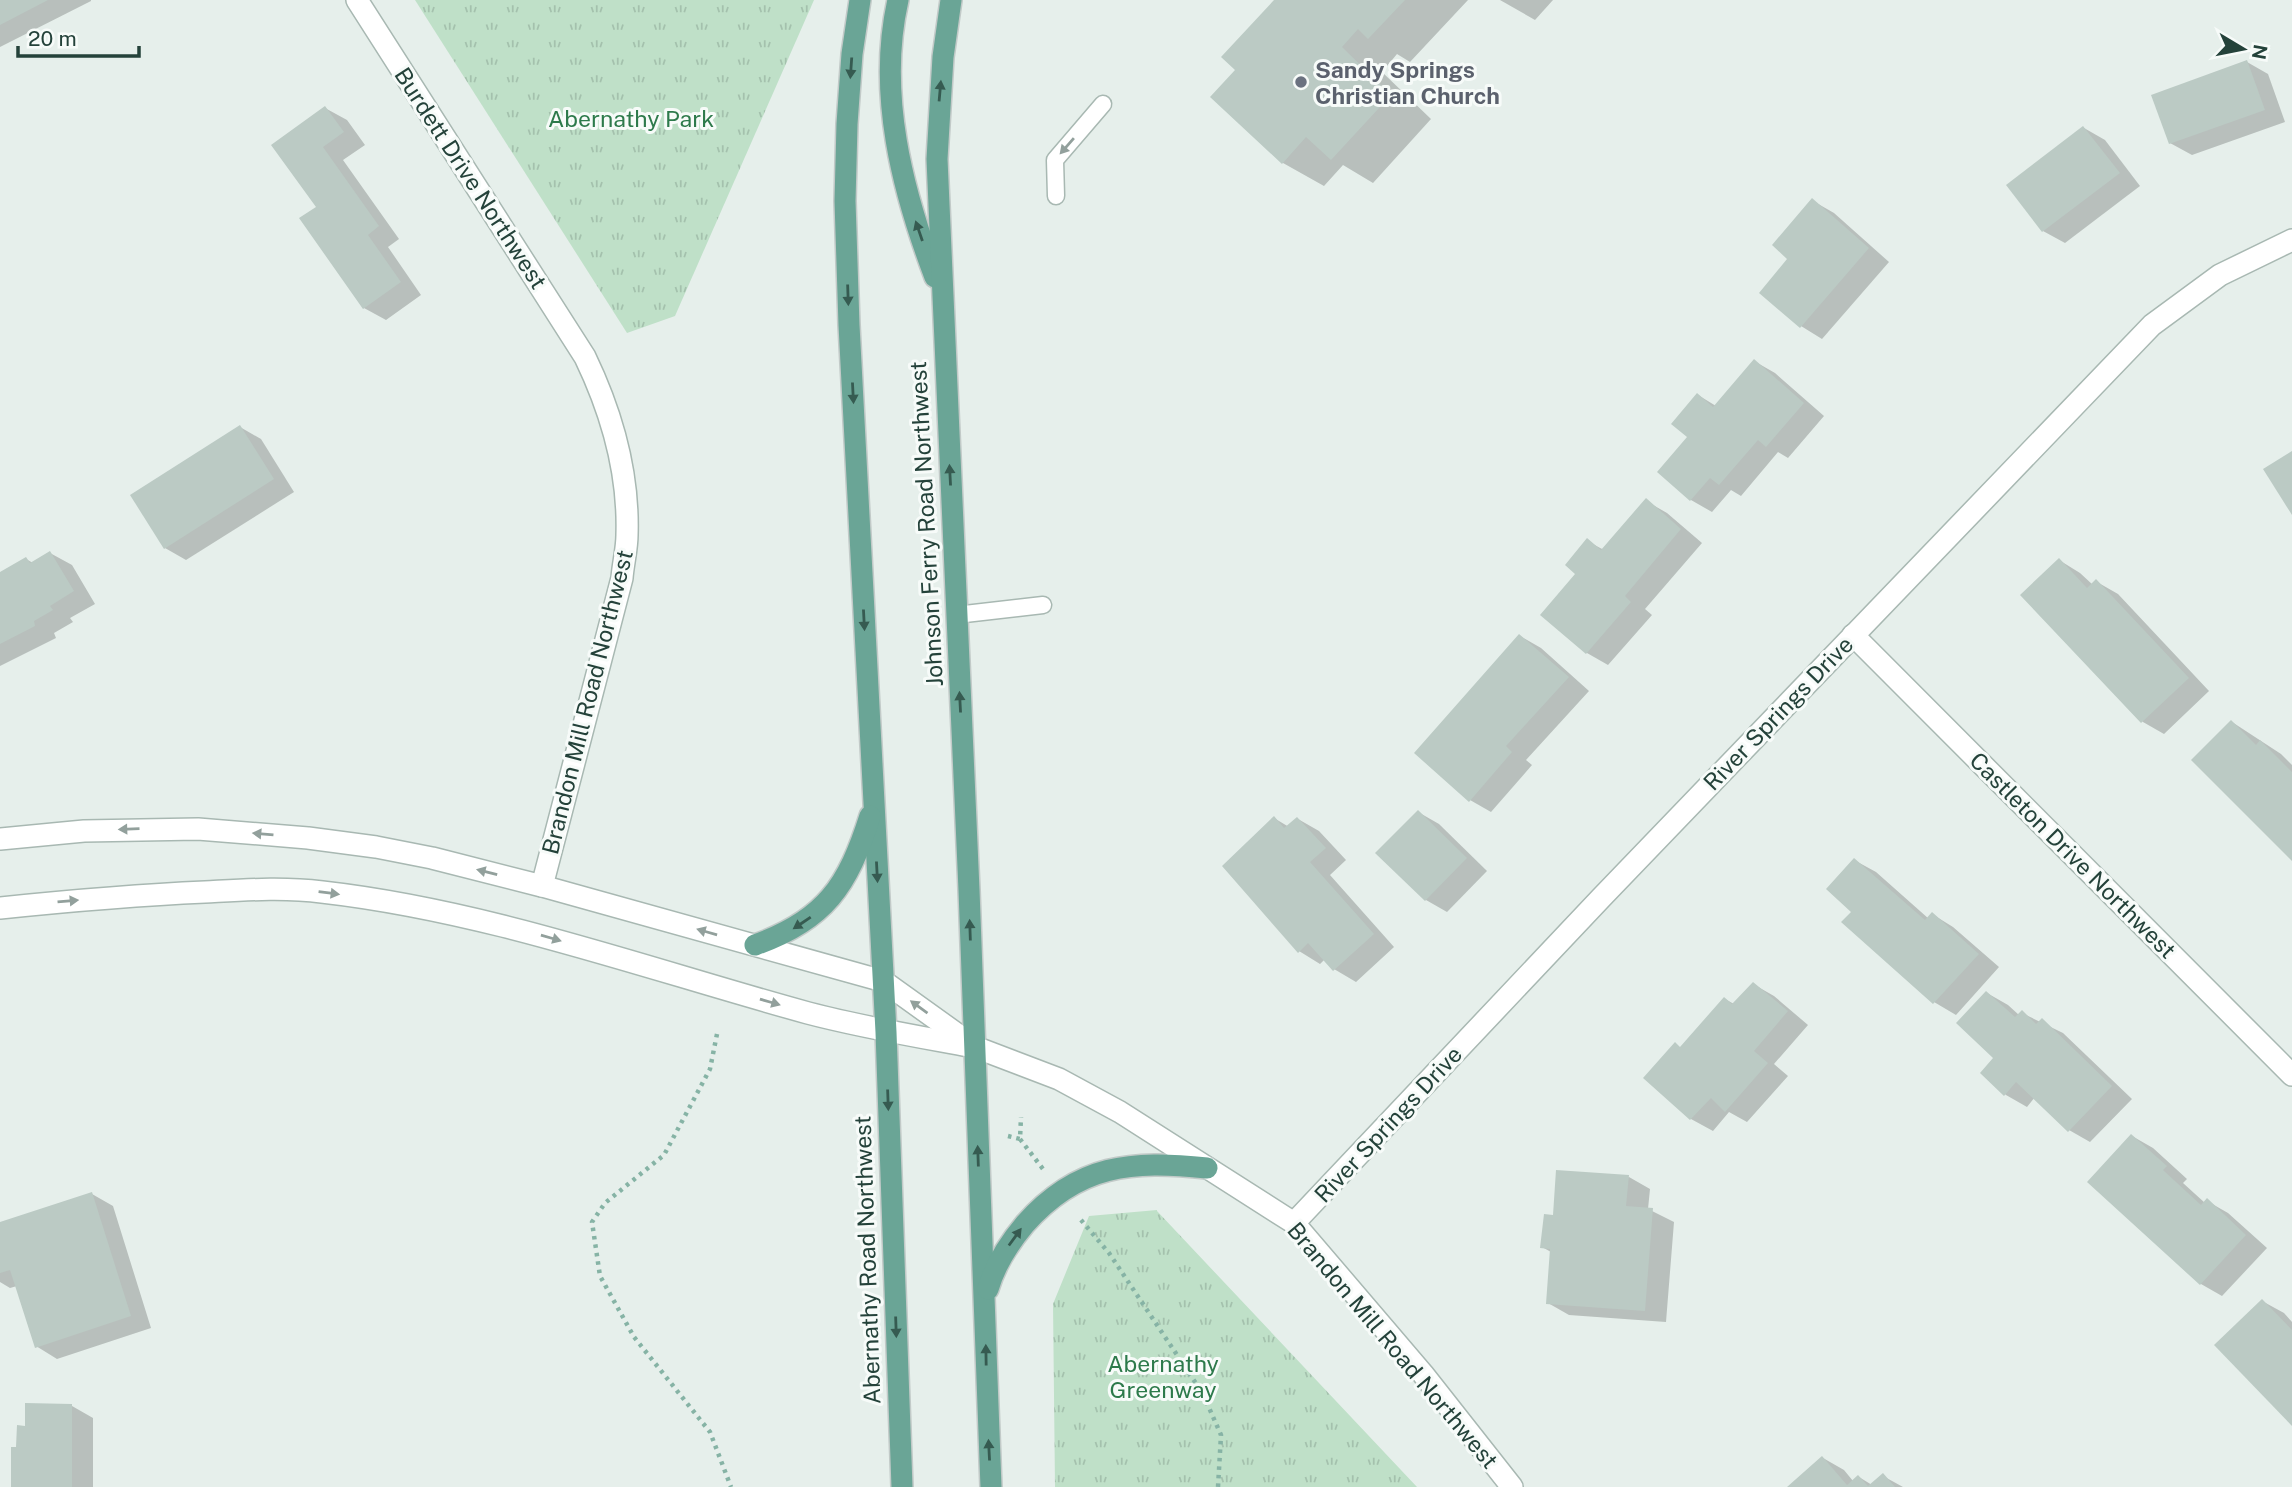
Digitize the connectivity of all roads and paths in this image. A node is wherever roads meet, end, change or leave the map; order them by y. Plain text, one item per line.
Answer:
1 (357, 0) edge
2 (860, 0) edge
3 (898, 0) edge
4 (951, 0) edge
5 (1103, 104) dead end
6 (1056, 196) dead end
7 (2292, 240) edge
8 (942, 295) junction
9 (585, 357) joint
10 (1043, 605) dead end
11 (956, 615) junction
12 (1853, 635) junction
13 (874, 804) junction
14 (0, 839) edge
15 (542, 886) junction
16 (0, 908) edge
17 (755, 945) junction
18 (883, 981) junction
19 (886, 1032) junction
20 (717, 1034) dead end
21 (975, 1047) junction
22 (2292, 1075) edge
23 (1021, 1117) dead end
24 (1004, 1136) dead end
25 (1020, 1139) junction
26 (1207, 1168) junction
27 (1049, 1178) dead end
28 (1081, 1220) dead end
29 (1294, 1223) junction
30 (985, 1298) junction
31 (731, 1487) edge
32 (902, 1487) edge
33 (991, 1487) edge
34 (1218, 1487) edge
35 (1512, 1487) edge

1 - 9 street, Burdett Drive Northwest
2 -> 13 main road
8 -> 3 main road
8 -> 4 main road, Johnson Ferry Road Northwest
5 -> 6 lane
7 - 12 street, River Springs Drive
11 -> 8 main road, Johnson Ferry Road Northwest
9 - 15 street, Brandon Mill Road Northwest
10 - 11 lane
21 -> 11 main road, Johnson Ferry Road Northwest
12 - 22 street, Castleton Drive Northwest
12 - 29 street, River Springs Drive
13 -> 17 main road
13 -> 18 main road
15 -> 14 street
17 -> 15 street
16 -> 19 street
17 - 18 street
18 - 19 main road
21 -> 18 street
19 - 21 street
19 -> 32 main road, Abernathy Road Northwest
20 - 31 path
21 - 26 street, Brandon Mill Road Northwest
30 -> 21 main road
23 - 25 path
24 - 25 path
25 - 27 path
26 - 29 street, Brandon Mill Road Northwest
30 -> 26 main road
28 - 34 path
29 - 35 street, Brandon Mill Road Northwest
33 -> 30 main road

